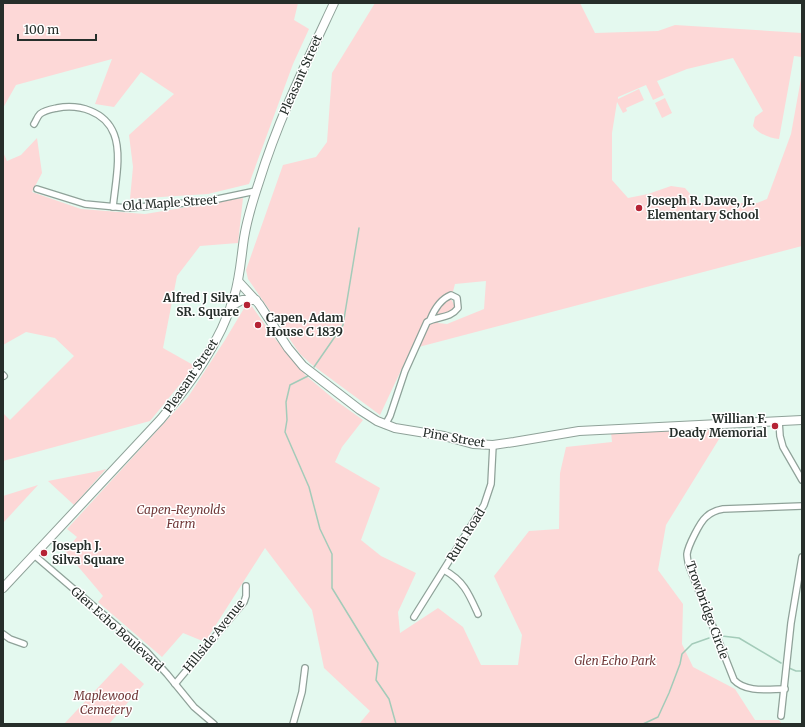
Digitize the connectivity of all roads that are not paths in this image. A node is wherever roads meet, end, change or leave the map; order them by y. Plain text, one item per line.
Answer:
1 (334, 3) edge
2 (34, 124) dead end
3 (37, 189) dead end
4 (256, 191) junction
5 (113, 207) junction
6 (238, 281) junction
7 (256, 300) junction
8 (231, 306) junction
9 (430, 320) junction
10 (802, 420) edge
11 (779, 421) junction
12 (385, 425) junction
13 (493, 444) junction
14 (802, 480) edge
15 (802, 506) edge
16 (34, 555) junction
17 (802, 558) edge
18 (444, 570) junction
19 (246, 586) dead end
20 (3, 588) edge
21 (478, 614) dead end
22 (414, 617) dead end
23 (3, 634) edge
24 (24, 644) dead end
25 (305, 668) dead end
26 (175, 684) junction
27 (785, 689) junction
28 (781, 716) dead end
29 (214, 724) edge
30 (292, 724) edge

1 - 4 main road, Pleasant Street
2 - 5 street
3 - 5 street, Old Maple Street
4 - 5 street, Old Maple Street
4 - 6 main road, Pleasant Street
6 - 7 main road, Pine Street
6 - 8 main road, Pleasant Street
7 - 8 main road
7 - 12 main road, Pine Street
8 - 16 main road, Pleasant Street
9 - 9 street
9 - 12 street
10 - 11 main road, Pine Street
11 - 13 main road, Pine Street
11 - 14 street
12 - 13 main road, Pine Street
13 - 18 street, Ruth Road
15 - 27 street, Trowbridge Circle
16 - 20 main road, Pleasant Street
16 - 26 street, Glen Echo Boulevard
17 - 27 street
18 - 21 street
18 - 22 street, Ruth Road
19 - 26 street, Hillside Avenue
23 - 24 street
25 - 30 street
26 - 29 street, Glen Echo Boulevard
27 - 28 street

